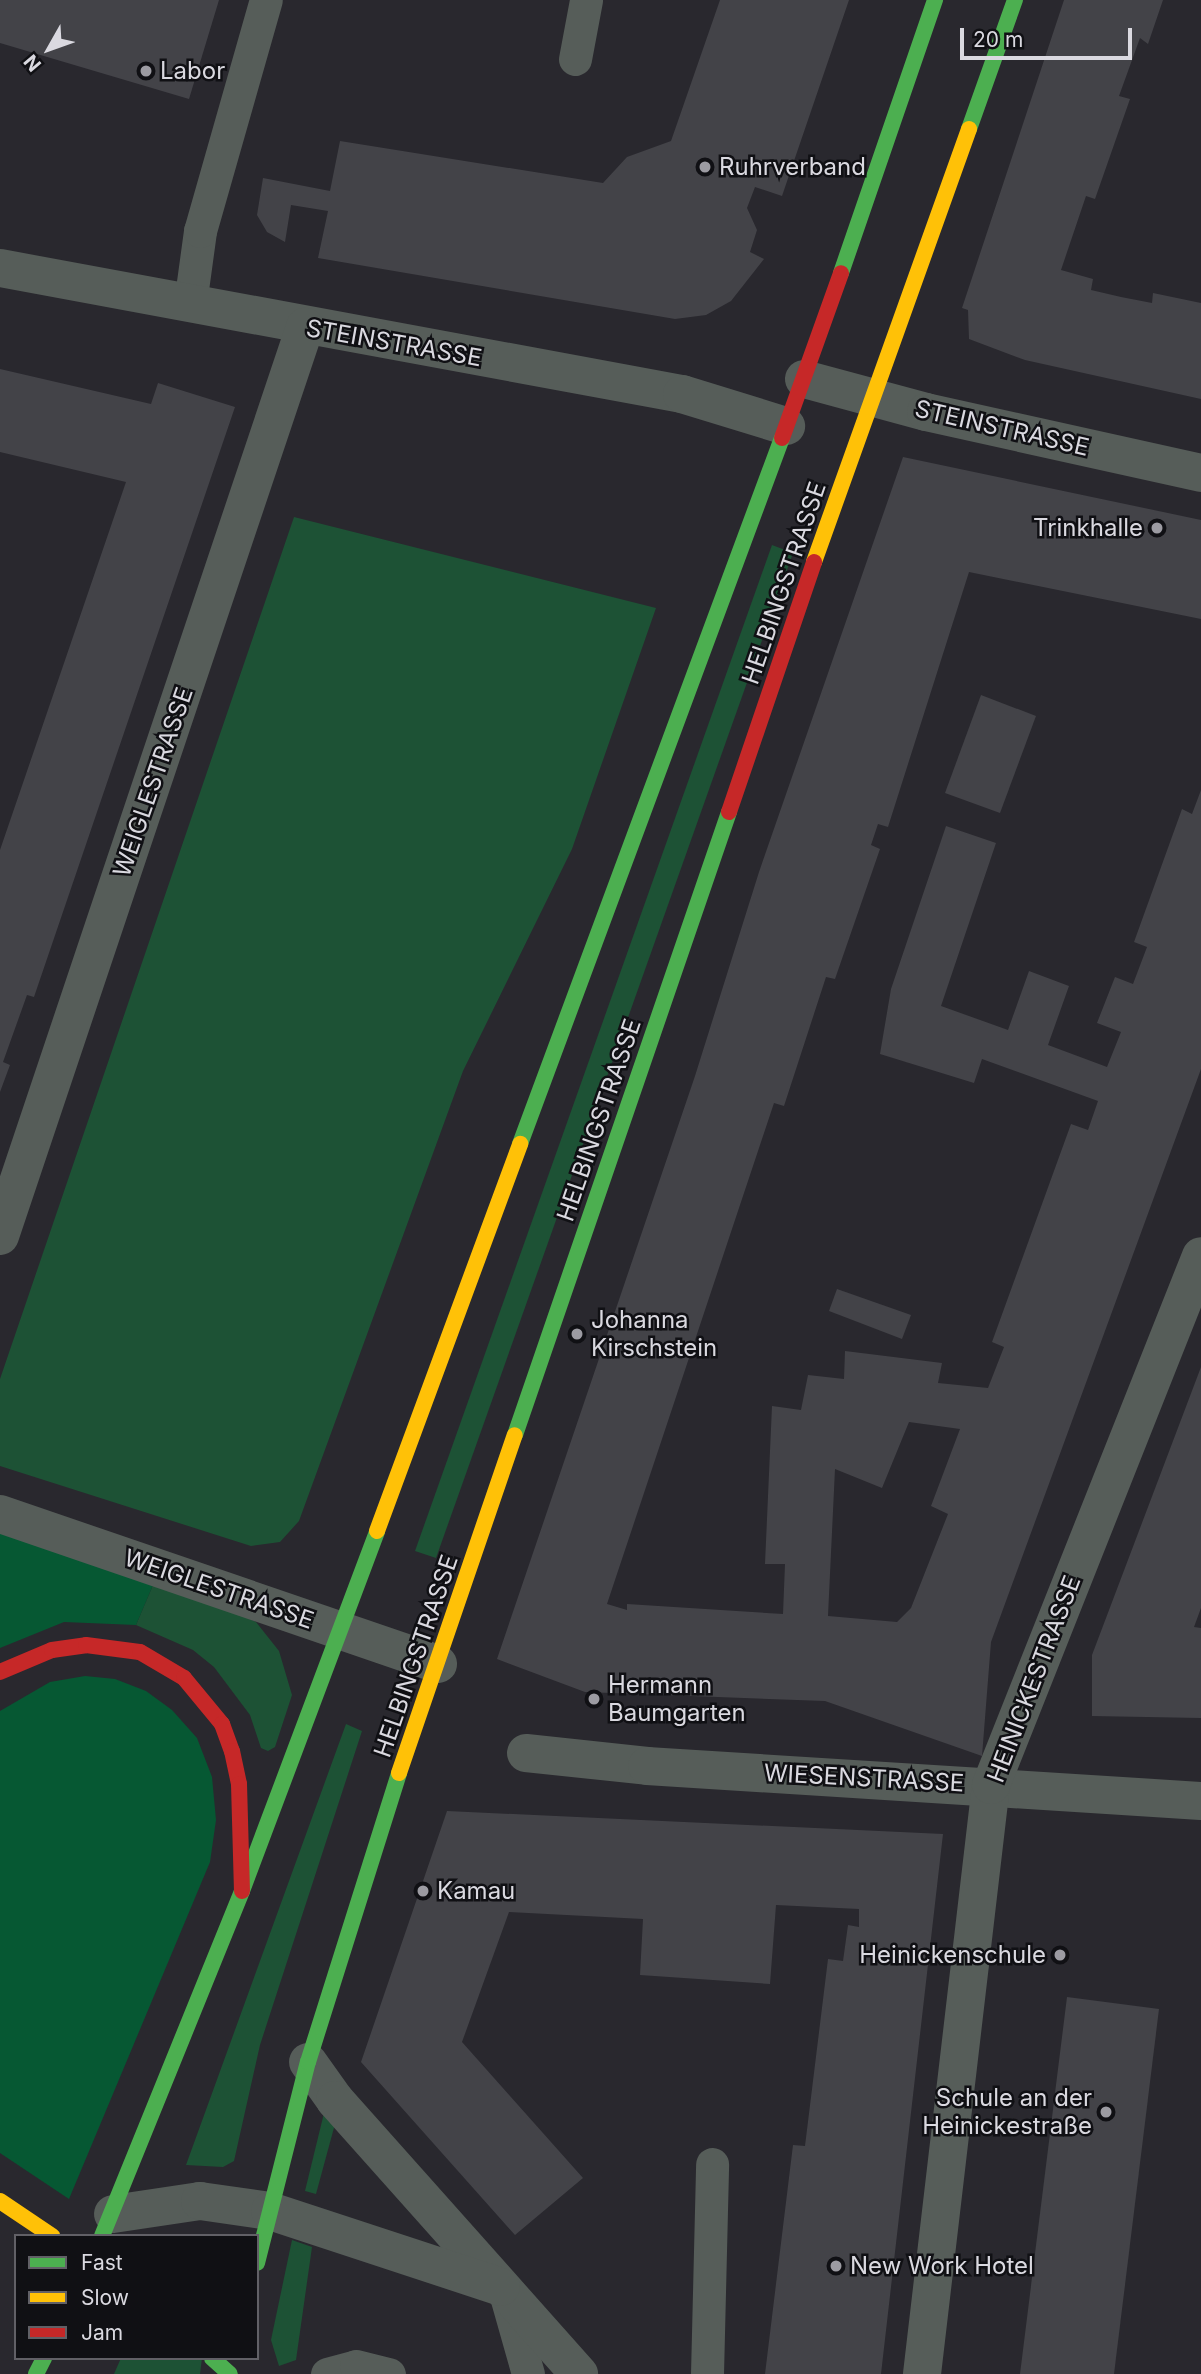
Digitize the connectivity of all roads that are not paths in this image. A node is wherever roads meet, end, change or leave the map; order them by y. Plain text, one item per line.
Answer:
1 (266, 0) edge
2 (586, 0) edge
3 (935, 0) edge
4 (1015, 0) edge
5 (575, 59) dead end
6 (0, 268) edge
7 (190, 304) junction
8 (304, 327) junction
9 (804, 379) junction
10 (875, 398) junction
11 (786, 426) junction
12 (1201, 473) edge
13 (0, 1236) edge
14 (1201, 1256) edge
15 (0, 1514) edge
16 (339, 1630) junction
17 (438, 1664) junction
18 (0, 1672) edge
19 (527, 1753) dead end
20 (991, 1785) junction
21 (1201, 1801) edge
22 (242, 1891) junction
23 (308, 2062) junction
24 (712, 2164) dead end
25 (0, 2201) edge
26 (270, 2211) junction
27 (108, 2225) edge
28 (49, 2234) edge
29 (259, 2255) edge
30 (503, 2288) junction
31 (214, 2360) edge
32 (230, 2374) edge
33 (327, 2374) edge
34 (389, 2374) edge
35 (528, 2374) edge
36 (579, 2374) edge
37 (707, 2374) edge
38 (922, 2374) edge

1 - 7 lane
2 - 5 lane
3 - 9 main road, HELBINGSTRASSE
4 - 10 main road, HELBINGSTRASSE
6 - 7 street, STEINSTRASSE
7 - 8 street, STEINSTRASSE
8 - 11 street, STEINSTRASSE
8 - 13 street, WEIGLESTRASSE
9 - 10 street, STEINSTRASSE
9 - 11 main road, HELBINGSTRASSE
10 - 12 street, STEINSTRASSE
10 - 17 main road, HELBINGSTRASSE
11 - 16 main road, HELBINGSTRASSE
14 - 20 street, HEINICKESTRASSE
15 - 16 street, WEIGLESTRASSE
16 - 17 street, WEIGLESTRASSE
16 - 22 main road, HELBINGSTRASSE
17 - 23 main road, HELBINGSTRASSE
18 - 22 main road
19 - 20 street, WIESENSTRASSE
20 - 21 street, WIESENSTRASSE
20 - 38 street, HEINICKESTRASSE
22 - 27 main road, HELBINGSTRASSE
23 - 26 main road, HELBINGSTRASSE
23 - 30 street
24 - 37 lane
25 - 28 main road
26 - 27 street
26 - 29 main road, HELBINGSTRASSE
26 - 30 street
30 - 35 lane
30 - 36 street
31 - 32 main road
33 - 34 lane

